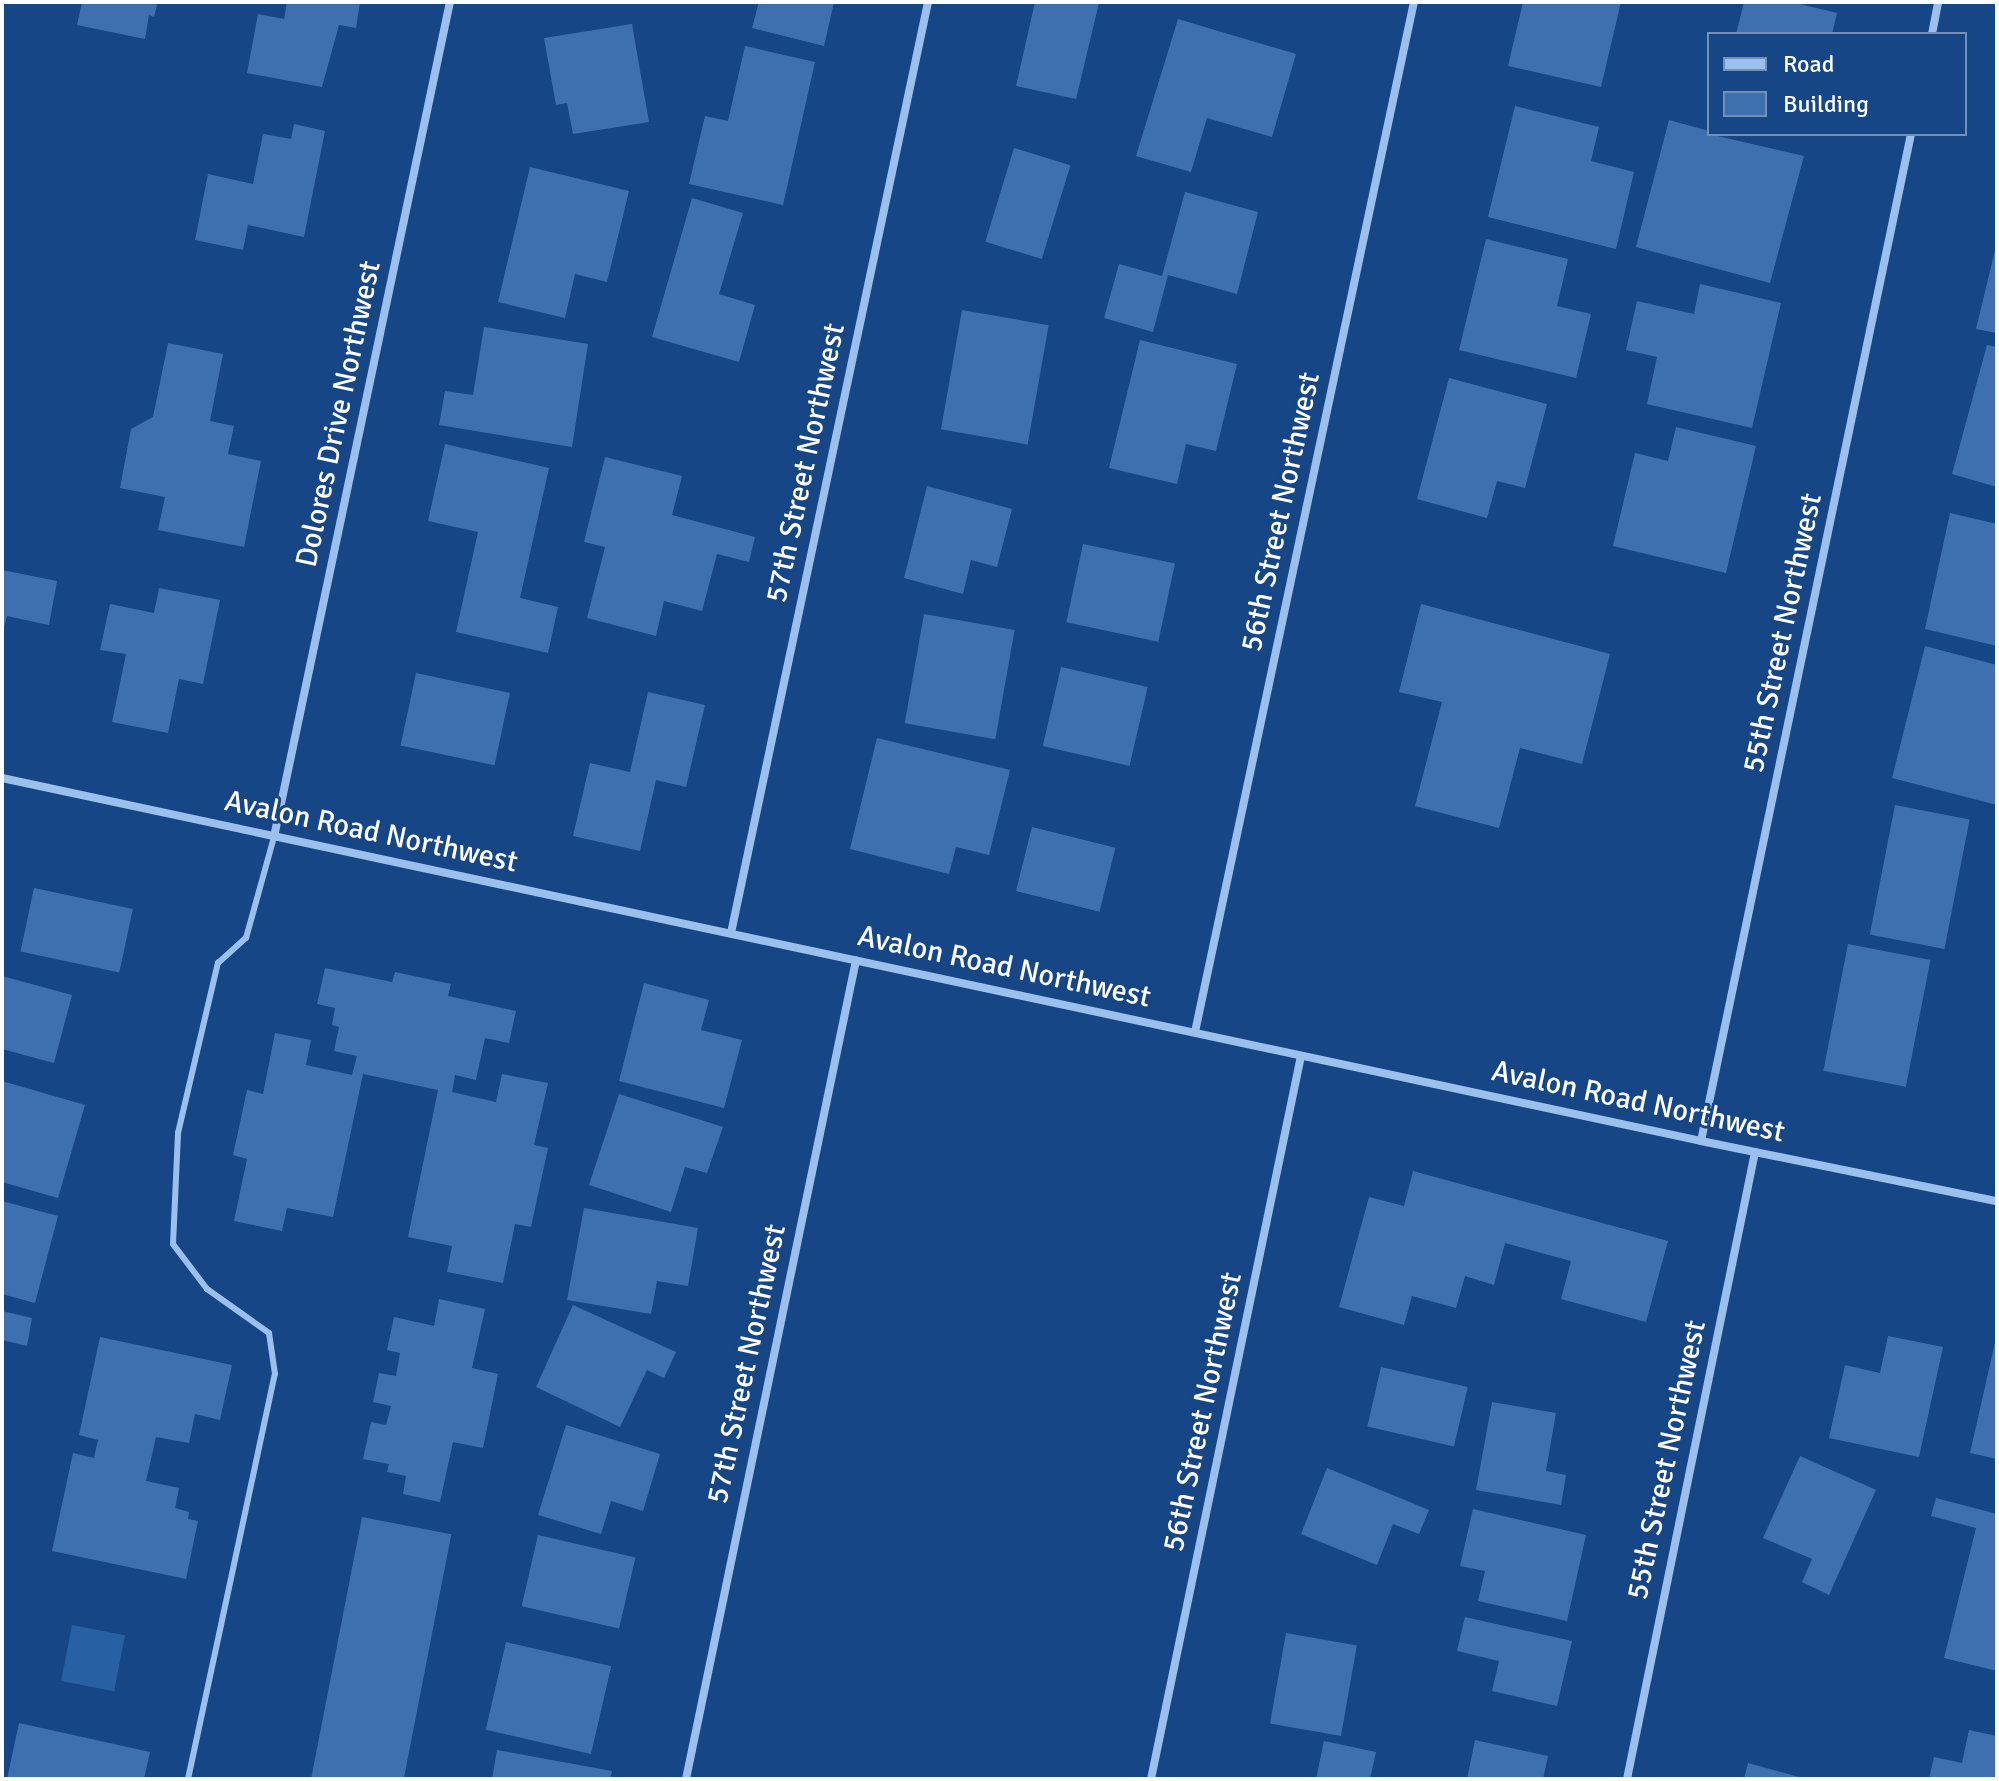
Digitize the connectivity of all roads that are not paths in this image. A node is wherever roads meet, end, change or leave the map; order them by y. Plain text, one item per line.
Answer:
1 (450, 2) edge
2 (928, 2) edge
3 (1414, 2) edge
4 (1938, 2) edge
5 (1932, 32) edge
6 (1911, 136) edge
7 (2, 778) edge
8 (274, 837) junction
9 (731, 933) junction
10 (856, 960) junction
11 (1195, 1032) junction
12 (1301, 1056) junction
13 (1701, 1141) junction
14 (1755, 1152) junction
15 (1997, 1201) edge
16 (188, 1779) edge
17 (686, 1779) edge
18 (1151, 1779) edge
19 (1627, 1779) edge

1 - 8 street, Dolores Drive Northwest
2 - 9 street, 57th Street Northwest
3 - 11 street, 56th Street Northwest
4 - 5 street
6 - 13 street, 55th Street Northwest
7 - 8 street, Avalon Road Northwest
8 - 9 street, Avalon Road Northwest
8 - 16 lane
9 - 10 street, Avalon Road Northwest
10 - 11 street, Avalon Road Northwest
10 - 17 street, 57th Street Northwest
11 - 12 street, Avalon Road Northwest
12 - 13 street, Avalon Road Northwest
12 - 18 street, 56th Street Northwest
13 - 14 street, Avalon Road Northwest
14 - 15 street, Avalon Road Northwest
14 - 19 street, 55th Street Northwest

